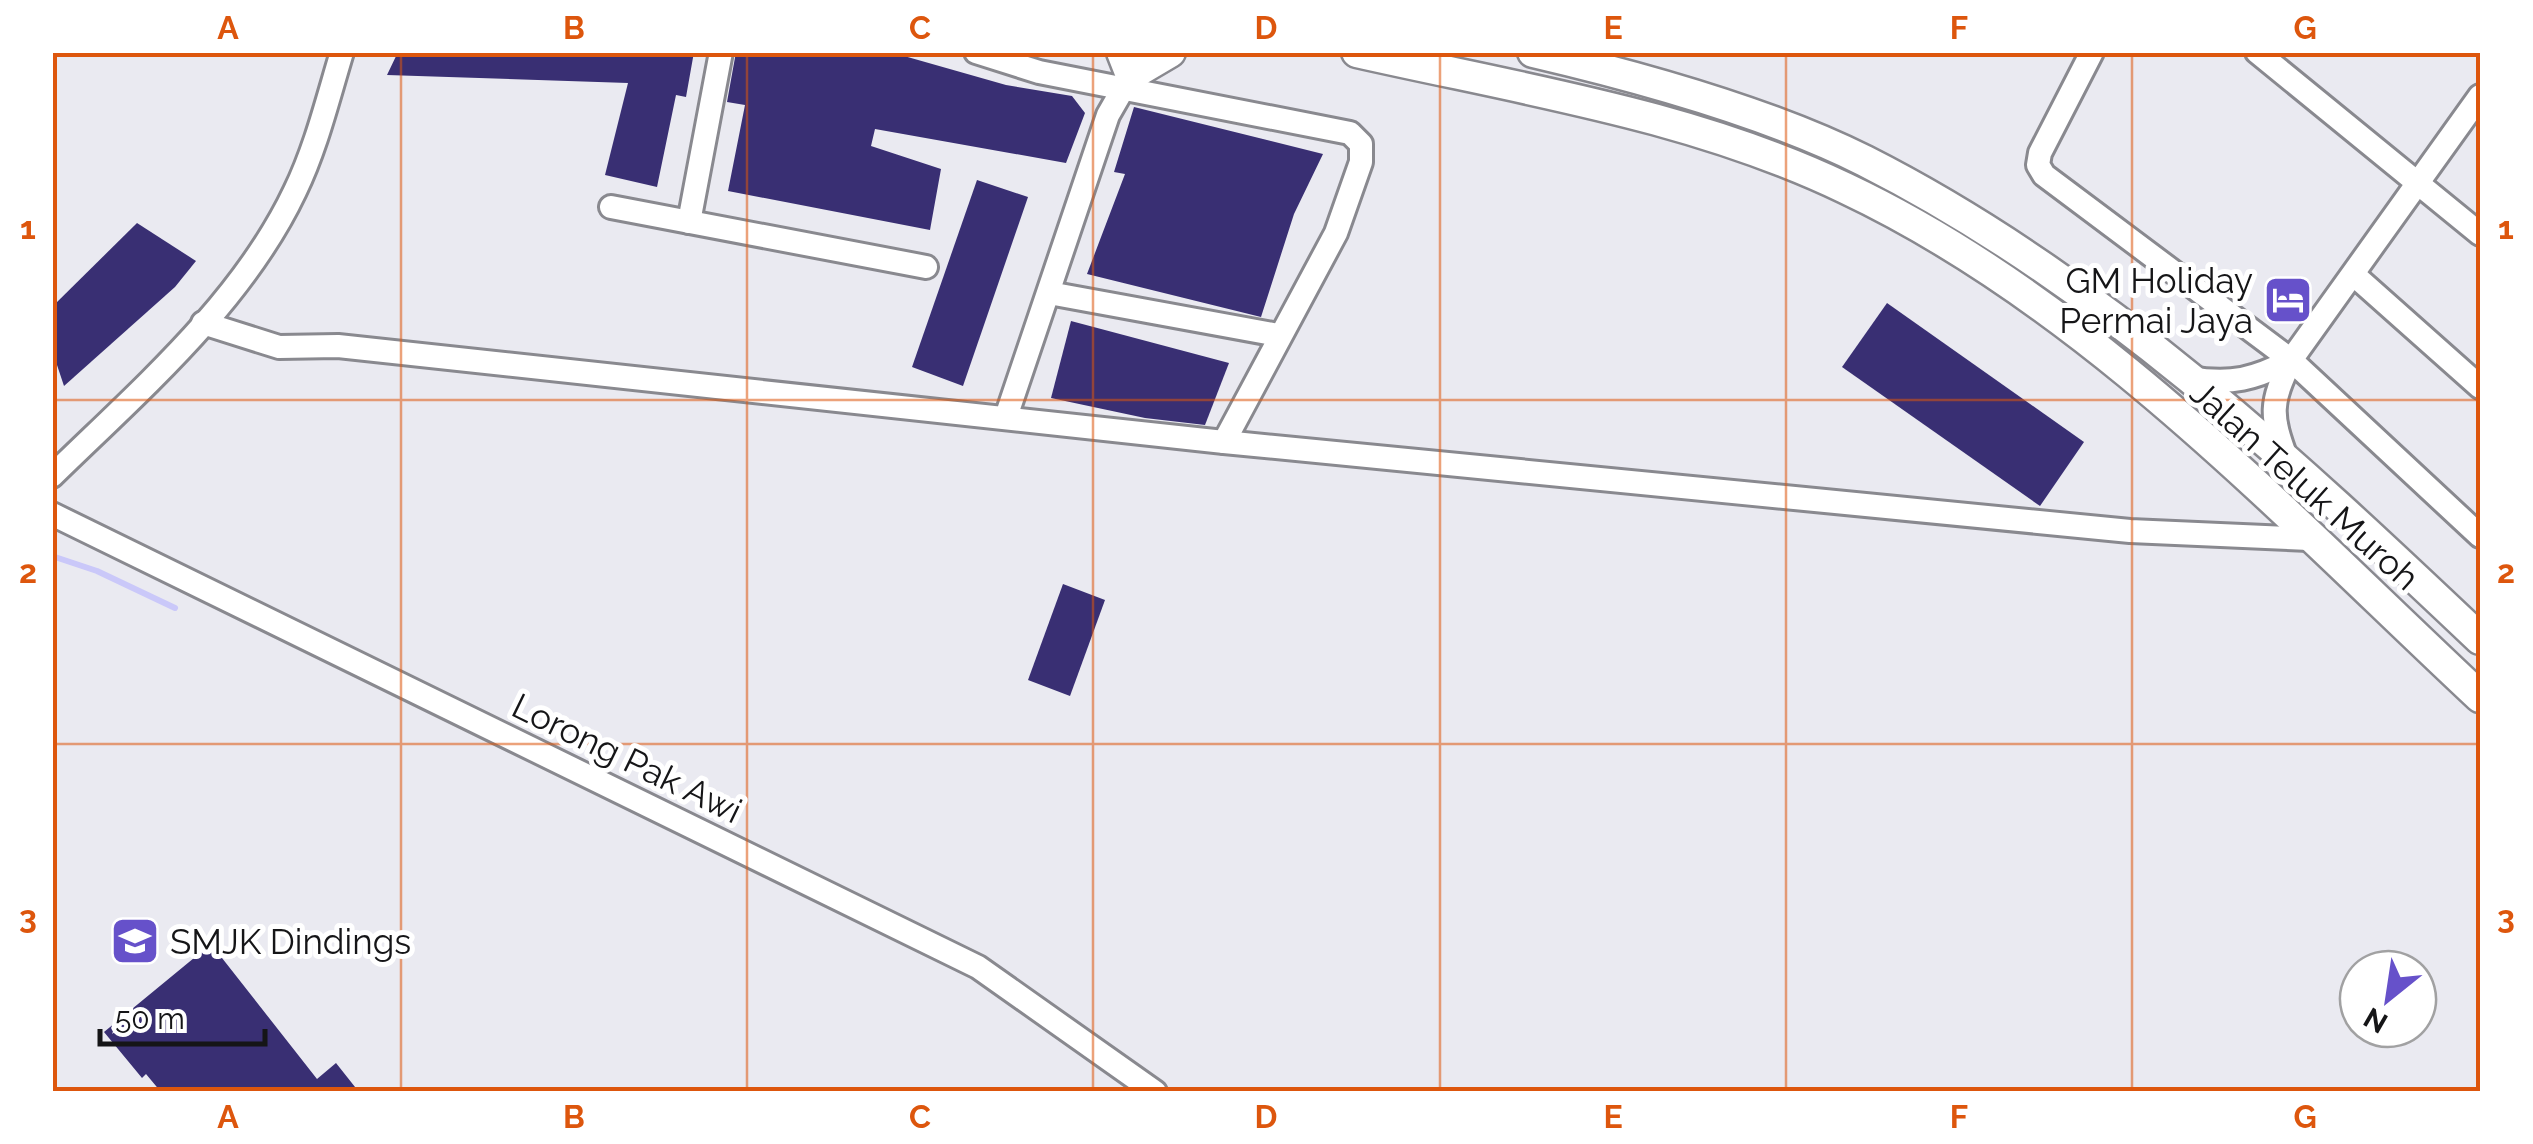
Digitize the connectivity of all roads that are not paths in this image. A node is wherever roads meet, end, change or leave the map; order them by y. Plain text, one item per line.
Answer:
1 (342, 52) edge
2 (722, 52) edge
3 (976, 52) edge
4 (1170, 52) edge
5 (1357, 52) edge
6 (1534, 52) edge
7 (2092, 52) edge
8 (2257, 52) edge
9 (1129, 67) edge
10 (2480, 96) edge
11 (2421, 182) junction
12 (611, 207) dead end
13 (689, 222) junction
14 (2480, 234) edge
15 (926, 267) dead end
16 (2354, 275) junction
17 (1049, 293) junction
18 (203, 324) junction
19 (1278, 336) junction
20 (2291, 360) junction
21 (2188, 378) junction
22 (2480, 387) edge
23 (1006, 417) junction
24 (1224, 442) junction
25 (2288, 465) junction
26 (52, 476) edge
27 (52, 514) edge
28 (2480, 536) edge
29 (2309, 539) junction
30 (2480, 639) edge
31 (2480, 697) edge
32 (1155, 1092) edge

1 - 18 street
2 - 13 street
3 - 9 street
4 - 9 main road
5 - 29 main road, Jalan Teluk Muroh
6 - 21 main road, Jalan Teluk Muroh
7 - 20 street
8 - 11 street
9 - 17 street
9 - 19 street
10 - 11 street
11 - 14 street
11 - 16 street
12 - 13 street
13 - 15 street
16 - 20 street
16 - 22 street
17 - 19 street
17 - 23 street
18 - 23 street
18 - 26 street
19 - 24 street
20 - 21 street
20 - 25 street
20 - 28 street
21 - 25 main road, Jalan Teluk Muroh
23 - 24 street
24 - 29 street
25 - 30 main road, Jalan Teluk Muroh
27 - 32 street, Lorong Pak Awi
29 - 31 main road, Jalan Teluk Muroh

